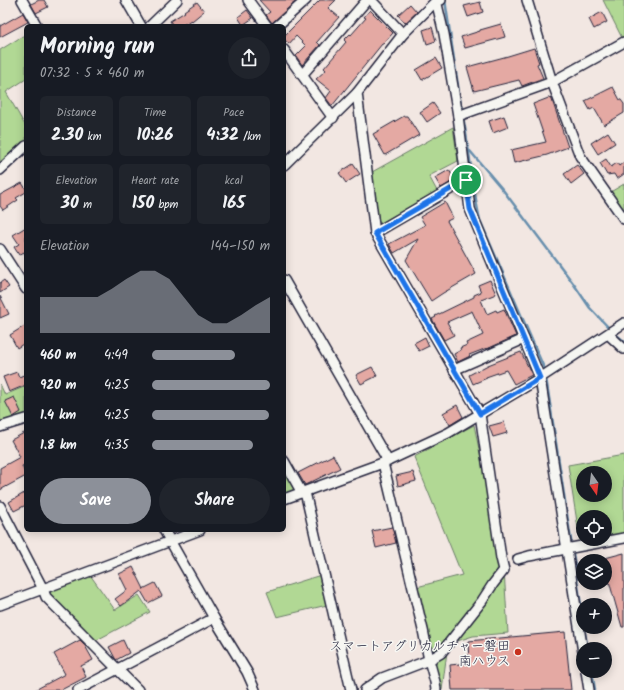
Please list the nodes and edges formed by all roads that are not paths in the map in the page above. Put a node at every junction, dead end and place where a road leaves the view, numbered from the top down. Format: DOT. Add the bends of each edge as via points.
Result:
graph roads {
  1 [pos="22,0"];
  2 [pos="126,0"];
  3 [pos="177,0"];
  4 [pos="248,0"];
  5 [pos="306,0"];
  6 [pos="367,0"];
  7 [pos="371,0"];
  8 [pos="438,0"];
  9 [pos="527,0"];
  10 [pos="36,24"];
  11 [pos="139,24"];
  12 [pos="152,24"];
  13 [pos="266,24"];
  14 [pos="278,24"];
  15 [pos="403,34"];
  16 [pos="624,42"];
  17 [pos="286,53"];
  18 [pos="302,75"];
  19 [pos="552,82"];
  20 [pos="357,93"];
  21 [pos="458,116"];
  22 [pos="333,118"];
  23 [pos="24,148"];
  24 [pos="286,163"];
  25 [pos="0,170"];
  26 [pos="466,180"];
  27 [pos="624,219"];
  28 [pos="375,233"];
  29 [pos="0,249"];
  30 [pos="286,284"];
  31 [pos="24,286"];
  32 [pos="624,323"];
  33 [pos="612,331"];
  34 [pos="524,340"];
  35 [pos="624,349"];
  36 [pos="454,370"];
  37 [pos="540,378"];
  38 [pos="480,414"];
  39 [pos="24,419"];
  40 [pos="0,427"];
  41 [pos="386,462"];
  42 [pos="286,464"];
  43 [pos="303,492"];
  44 [pos="286,498"];
  45 [pos="0,506"];
  46 [pos="165,532"];
  47 [pos="195,532"];
  48 [pos="624,538"];
  49 [pos="170,541"];
  50 [pos="567,548"];
  51 [pos="518,559"];
  52 [pos="43,589"];
  53 [pos="0,605"];
  54 [pos="214,618"];
  55 [pos="581,642"];
  56 [pos="429,660"];
  57 [pos="117,669"];
  58 [pos="587,678"];
  59 [pos="78,690"];
  60 [pos="138,690"];
  61 [pos="255,690"];
  62 [pos="351,690"];
  63 [pos="364,690"];
  64 [pos="436,690"];
  65 [pos="589,690"];
  1 -- 10 [label="street"];
  2 -- 11 [label="street"];
  3 -- 12 [label="street"];
  4 -- 13 [label="street"];
  5 -- 14 [label="street"];
  6 -- 18 [label="street"];
  7 -- 15 [label="street"];
  8 -- 15 [label="street"];
  8 -- 21 [label="street"];
  9 -- 19 [label="street"];
  15 -- 20 [label="street"];
  16 -- 19 [label="street"];
  17 -- 18 [label="street"];
  18 -- 22 [label="street"];
  19 -- 21 [label="street"];
  19 -- 27 [label="street" via="580,156"];
  20 -- 22 [label="street"];
  20 -- 28 [label="street"];
  21 -- 26 [label="street"];
  22 -- 24 [label="street"];
  23 -- 25 [label="street"];
  26 -- 28 [label="street"];
  26 -- 34 [label="street" via="470,209"];
  28 -- 36 [label="street"];
  29 -- 31 [label="street"];
  30 -- 41 [label="street"];
  32 -- 33 [label="street"];
  33 -- 35 [label="street"];
  33 -- 37 [label="street"];
  34 -- 36 [label="street"];
  34 -- 37 [label="street"];
  36 -- 38 [label="street"];
  37 -- 38 [label="street"];
  37 -- 50 [label="street"];
  38 -- 41 [label="street" via="448,433"];
  38 -- 56 [label="street" via="504,570 441,653"];
  39 -- 40 [label="street"];
  41 -- 43 [label="street"];
  41 -- 56 [label="street"];
  42 -- 43 [label="street"];
  43 -- 44 [label="street"];
  43 -- 62 [label="street"];
  45 -- 52 [label="street"];
  46 -- 49 [label="street"];
  47 -- 49 [label="street"];
  48 -- 50 [label="street"];
  49 -- 52 [label="street"];
  49 -- 54 [label="street"];
  50 -- 51 [label="street"];
  50 -- 55 [label="street"];
  52 -- 53 [label="street"];
  52 -- 57 [label="street" via="46,597"];
  54 -- 57 [label="street"];
  54 -- 61 [label="street"];
  56 -- 63 [label="street" via="382,678"];
  56 -- 64 [label="street"];
  57 -- 59 [label="street"];
  57 -- 60 [label="street"];
  58 -- 65 [label="street"];
}
